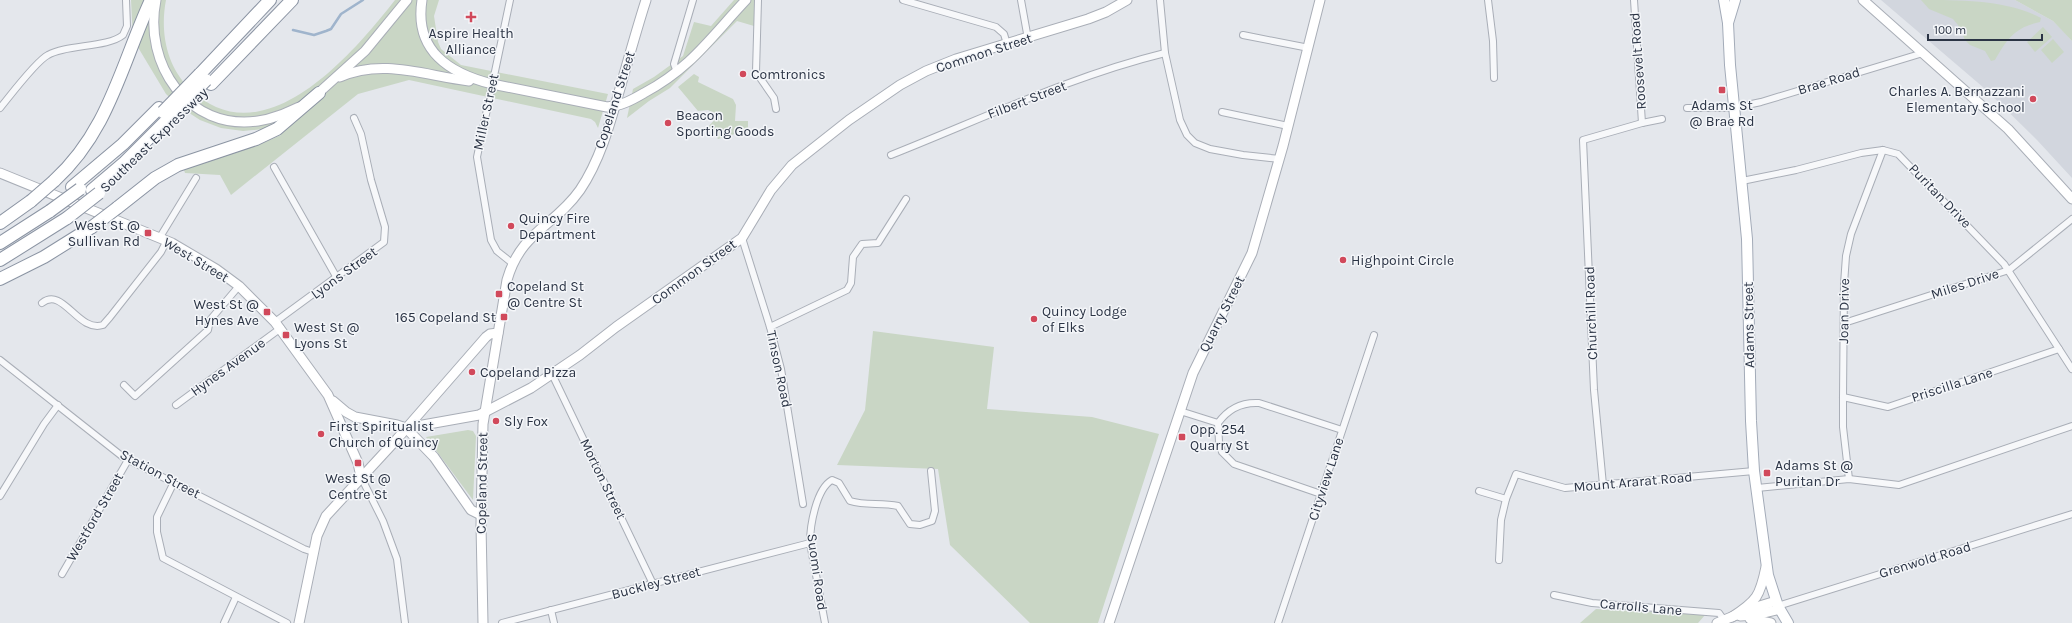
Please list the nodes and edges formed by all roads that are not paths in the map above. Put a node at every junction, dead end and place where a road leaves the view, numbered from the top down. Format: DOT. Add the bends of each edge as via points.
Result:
graph roads {
  1 [pos="126,0"];
  2 [pos="151,0"];
  3 [pos="156,0"];
  4 [pos="262,0"];
  5 [pos="270,0"];
  6 [pos="283,0"];
  7 [pos="292,0"];
  8 [pos="407,0"];
  9 [pos="422,0"];
  10 [pos="510,0"];
  11 [pos="646,0"];
  12 [pos="693,0"];
  13 [pos="746,0"];
  14 [pos="758,0"];
  15 [pos="903,0"];
  16 [pos="1021,0"];
  17 [pos="1127,0"];
  18 [pos="1160,0"];
  19 [pos="1320,0"];
  20 [pos="1488,0"];
  21 [pos="1634,0"];
  22 [pos="1724,0"];
  23 [pos="1735,0"];
  24 [pos="1863,0"];
  25 [pos="1728,23"];
  26 [pos="1243,35"];
  27 [pos="1028,39"];
  28 [pos="1007,44"];
  29 [pos="1309,48"];
  30 [pos="1165,53"];
  31 [pos="1923,53"];
  32 [pos="677,72"];
  33 [pos="203,77"];
  34 [pos="1494,78"];
  35 [pos="334,81"];
  36 [pos="492,84"];
  37 [pos="319,93"];
  38 [pos="615,106"];
  39 [pos="0,108"];
  40 [pos="1687,108"];
  41 [pos="1733,108"];
  42 [pos="776,109"];
  43 [pos="1222,112"];
  44 [pos="166,115"];
  45 [pos="354,118"];
  46 [pos="1662,119"];
  47 [pos="1642,122"];
  48 [pos="1288,126"];
  49 [pos="1883,150"];
  50 [pos="891,155"];
  51 [pos="1280,159"];
  52 [pos="274,167"];
  53 [pos="0,173"];
  54 [pos="196,178"];
  55 [pos="1742,180"];
  56 [pos="86,190"];
  57 [pos="906,199"];
  58 [pos="2072,199"];
  59 [pos="55,212"];
  60 [pos="2072,219"];
  61 [pos="0,223"];
  62 [pos="0,235"];
  63 [pos="742,238"];
  64 [pos="163,239"];
  65 [pos="0,243"];
  66 [pos="0,252"];
  67 [pos="0,260"];
  68 [pos="512,263"];
  69 [pos="2009,270"];
  70 [pos="337,278"];
  71 [pos="0,279"];
  72 [pos="240,286"];
  73 [pos="42,303"];
  74 [pos="1844,323"];
  75 [pos="278,325"];
  76 [pos="770,327"];
  77 [pos="498,333"];
  78 [pos="1374,335"];
  79 [pos="2059,349"];
  80 [pos="0,360"];
  81 [pos="2072,369"];
  82 [pos="552,374"];
  83 [pos="124,385"];
  84 [pos="328,395"];
  85 [pos="1843,397"];
  86 [pos="58,405"];
  87 [pos="176,405"];
  88 [pos="1180,411"];
  89 [pos="484,413"];
  90 [pos="1218,423"];
  91 [pos="2072,426"];
  92 [pos="406,428"];
  93 [pos="1342,430"];
  94 [pos="128,460"];
  95 [pos="930,471"];
  96 [pos="1754,471"];
  97 [pos="361,477"];
  98 [pos="1849,479"];
  99 [pos="174,482"];
  100 [pos="1603,486"];
  101 [pos="1757,488"];
  102 [pos="1479,491"];
  103 [pos="1321,494"];
  104 [pos="0,496"];
  105 [pos="1506,499"];
  106 [pos="803,504"];
  107 [pos="2072,514"];
  108 [pos="481,515"];
  109 [pos="810,543"];
  110 [pos="313,552"];
  111 [pos="1499,560"];
  112 [pos="1766,567"];
  113 [pos="62,574"];
  114 [pos="652,584"];
  115 [pos="1554,595"];
  116 [pos="236,597"];
  117 [pos="1778,605"];
  118 [pos="552,610"];
  119 [pos="1725,620"];
  120 [pos="224,623"];
  121 [pos="287,623"];
  122 [pos="299,623"];
  123 [pos="405,623"];
  124 [pos="483,623"];
  125 [pos="502,623"];
  126 [pos="554,623"];
  127 [pos="824,623"];
  128 [pos="1109,623"];
  129 [pos="1278,623"];
  130 [pos="1770,623"];
  131 [pos="1788,623"];
  1 -- 39 [label="street" via="127,22 120,38 46,55"];
  2 -- 61 [label="highway, bridge" via="114,94 100,123 79,155 54,182"];
  3 -- 37 [label="main road" via="154,31 161,62 176,89 197,109 230,121 257,121 291,111"];
  4 -- 33 [label="highway, Southeast Expressway"];
  5 -- 33 [label="highway"];
  6 -- 33 [label="highway"];
  7 -- 33 [label="highway, Southeast Expressway"];
  8 -- 35 [label="main road" via="365,51"];
  9 -- 36 [label="main road" via="422,28 435,55 460,74"];
  10 -- 36 [label="street, Miller Street"];
  11 -- 38 [label="main road, Copeland Street"];
  12 -- 32 [label="street" via="674,64"];
  13 -- 32 [label="main road" via="702,51"];
  14 -- 42 [label="street" via="756,72 774,98"];
  15 -- 28 [label="street" via="996,27 1004,34"];
  16 -- 27 [label="street"];
  17 -- 27 [label="main road, Common Street" via="1106,12"];
  18 -- 30 [label="street"];
  19 -- 29 [label="main road, Quarry Street"];
  20 -- 34 [label="street"];
  21 -- 47 [label="street, Roosevelt Road"];
  22 -- 25 [label="main road, Adams Street"];
  23 -- 25 [label="main road, Adams Street"];
  24 -- 31 [label="main road"];
  25 -- 41 [label="main road, Adams Street"];
  26 -- 29 [label="street"];
  27 -- 28 [label="main road, Common Street"];
  28 -- 63 [label="main road, Common Street" via="926,71 900,85 849,120 792,165 771,190"];
  29 -- 48 [label="main road, Quarry Street"];
  30 -- 50 [label="street, Filbert Street" via="1098,72"];
  30 -- 51 [label="street" via="1180,120 1187,135 1195,143 1243,156"];
  31 -- 41 [label="street, Brae Road" via="1761,102"];
  31 -- 58 [label="main road" via="2008,129"];
  32 -- 38 [label="main road" via="647,92"];
  33 -- 44 [label="highway, Southeast Expressway"];
  33 -- 44 [label="highway, Southeast Expressway"];
  35 -- 36 [label="main road" via="360,71 392,68"];
  35 -- 37 [label="main road"];
  36 -- 38 [label="main road" via="597,106"];
  36 -- 68 [label="street, Miller Street" via="477,161 491,240 496,251"];
  37 -- 71 [label="highway, bridge" via="277,129 256,139 172,167 92,227 44,257"];
  38 -- 68 [label="main road, Copeland Street" via="606,135 580,190 530,238"];
  40 -- 41 [label="street, Brae Road"];
  41 -- 55 [label="main road, Adams Street"];
  43 -- 48 [label="street"];
  44 -- 56 [label="highway, Southeast Expressway" via="123,144"];
  44 -- 56 [label="highway, Southeast Expressway" via="135,162"];
  45 -- 70 [label="street, Lyons Street" via="363,139 368,172 386,239 382,245"];
  46 -- 47 [label="street"];
  47 -- 100 [label="street, Churchill Road" via="1583,140 1594,390"];
  48 -- 51 [label="main road, Quarry Street"];
  49 -- 55 [label="street, Puritan Drive"];
  49 -- 69 [label="street, Puritan Drive" via="1898,154"];
  49 -- 74 [label="street, Joan Drive" via="1851,234 1846,256"];
  51 -- 88 [label="main road, Quarry Street" via="1252,253 1193,373"];
  52 -- 70 [label="street"];
  53 -- 64 [label="main road, West Street"];
  54 -- 64 [label="street"];
  55 -- 96 [label="main road, Adams Street" via="1747,240 1750,421"];
  56 -- 59 [label="highway, Southeast Expressway"];
  56 -- 59 [label="highway, Southeast Expressway, bridge"];
  57 -- 76 [label="street" via="878,243 862,244 854,257 851,282 847,290"];
  59 -- 62 [label="highway, Southeast Expressway"];
  59 -- 65 [label="highway"];
  59 -- 66 [label="highway"];
  59 -- 67 [label="highway, Southeast Expressway"];
  60 -- 69 [label="street, Miles Drive"];
  63 -- 76 [label="street, Tinson Road"];
  63 -- 82 [label="main road, Common Street"];
  64 -- 72 [label="main road, West Street" via="216,269"];
  64 -- 73 [label="street" via="161,252 103,325 89,325 57,300 48,299"];
  68 -- 77 [label="main road, Copeland Street"];
  69 -- 74 [label="street, Miles Drive"];
  69 -- 79 [label="street, Puritan Drive"];
  70 -- 75 [label="street, Lyons Street"];
  72 -- 75 [label="main road, West Street"];
  72 -- 83 [label="street" via="210,320 208,330 135,396"];
  74 -- 85 [label="street, Joan Drive"];
  75 -- 84 [label="main road, West Street"];
  75 -- 87 [label="street, Hynes Avenue"];
  76 -- 106 [label="street, Tinson Road" via="781,369"];
  77 -- 89 [label="main road, Copeland Street"];
  77 -- 92 [label="main road" via="486,337"];
  78 -- 93 [label="street, Cityview Lane"];
  79 -- 81 [label="street, Puritan Drive"];
  79 -- 85 [label="street, Priscilla Lane" via="1888,407"];
  80 -- 86 [label="street, Station Street"];
  82 -- 89 [label="main road, Common Street"];
  82 -- 114 [label="street, Morton Street"];
  84 -- 92 [label="main road, West Street" via="351,415"];
  84 -- 97 [label="main road, West Street" via="358,463"];
  85 -- 98 [label="street, Joan Drive" via="1843,427"];
  86 -- 94 [label="street, Station Street"];
  86 -- 104 [label="street"];
  88 -- 90 [label="street"];
  88 -- 128 [label="main road, Quarry Street"];
  89 -- 92 [label="main road, Common Street" via="471,418"];
  89 -- 108 [label="main road, Copeland Street"];
  90 -- 93 [label="street" via="1231,410 1249,402"];
  90 -- 103 [label="street" via="1222,452 1234,464"];
  91 -- 98 [label="street" via="1898,485"];
  92 -- 97 [label="main road"];
  92 -- 108 [label="main road" via="430,453 471,510"];
  93 -- 103 [label="street, Cityview Lane"];
  94 -- 99 [label="street, Station Street"];
  94 -- 113 [label="street, Westford Street"];
  95 -- 109 [label="street, Suomi Road" via="935,510 932,521 920,525 910,524 898,506 850,501 839,483 832,480 825,484 820,493 810,530"];
  96 -- 100 [label="street, Mount Ararat Road"];
  96 -- 101 [label="main road, Adams Street"];
  97 -- 110 [label="main road" via="326,516"];
  97 -- 123 [label="street" via="383,521 397,559"];
  98 -- 101 [label="street"];
  99 -- 110 [label="street, Station Street"];
  99 -- 116 [label="street" via="157,517 161,556 167,562"];
  100 -- 105 [label="street, Mount Ararat Road" via="1565,488 1516,474"];
  101 -- 112 [label="main road, Adams Street"];
  102 -- 105 [label="street"];
  103 -- 129 [label="street, Cityview Lane"];
  105 -- 111 [label="street" via="1500,520"];
  107 -- 117 [label="street, Grenwold Road"];
  108 -- 124 [label="main road, Copeland Street"];
  109 -- 114 [label="street, Buckley Street"];
  109 -- 127 [label="street, Suomi Road"];
  110 -- 122 [label="main road"];
  112 -- 117 [label="main road, Adams Street"];
  112 -- 119 [label="main road" via="1755,600"];
  114 -- 118 [label="street, Buckley Street"];
  115 -- 119 [label="street, Carrolls Lane" via="1592,603 1719,613"];
  116 -- 120 [label="street"];
  116 -- 121 [label="street"];
  117 -- 119 [label="main road" via="1756,615"];
  117 -- 131 [label="main road, Adams Street"];
  118 -- 125 [label="street, Buckley Street"];
  118 -- 126 [label="street"];
  119 -- 130 [label="main road"];
}
